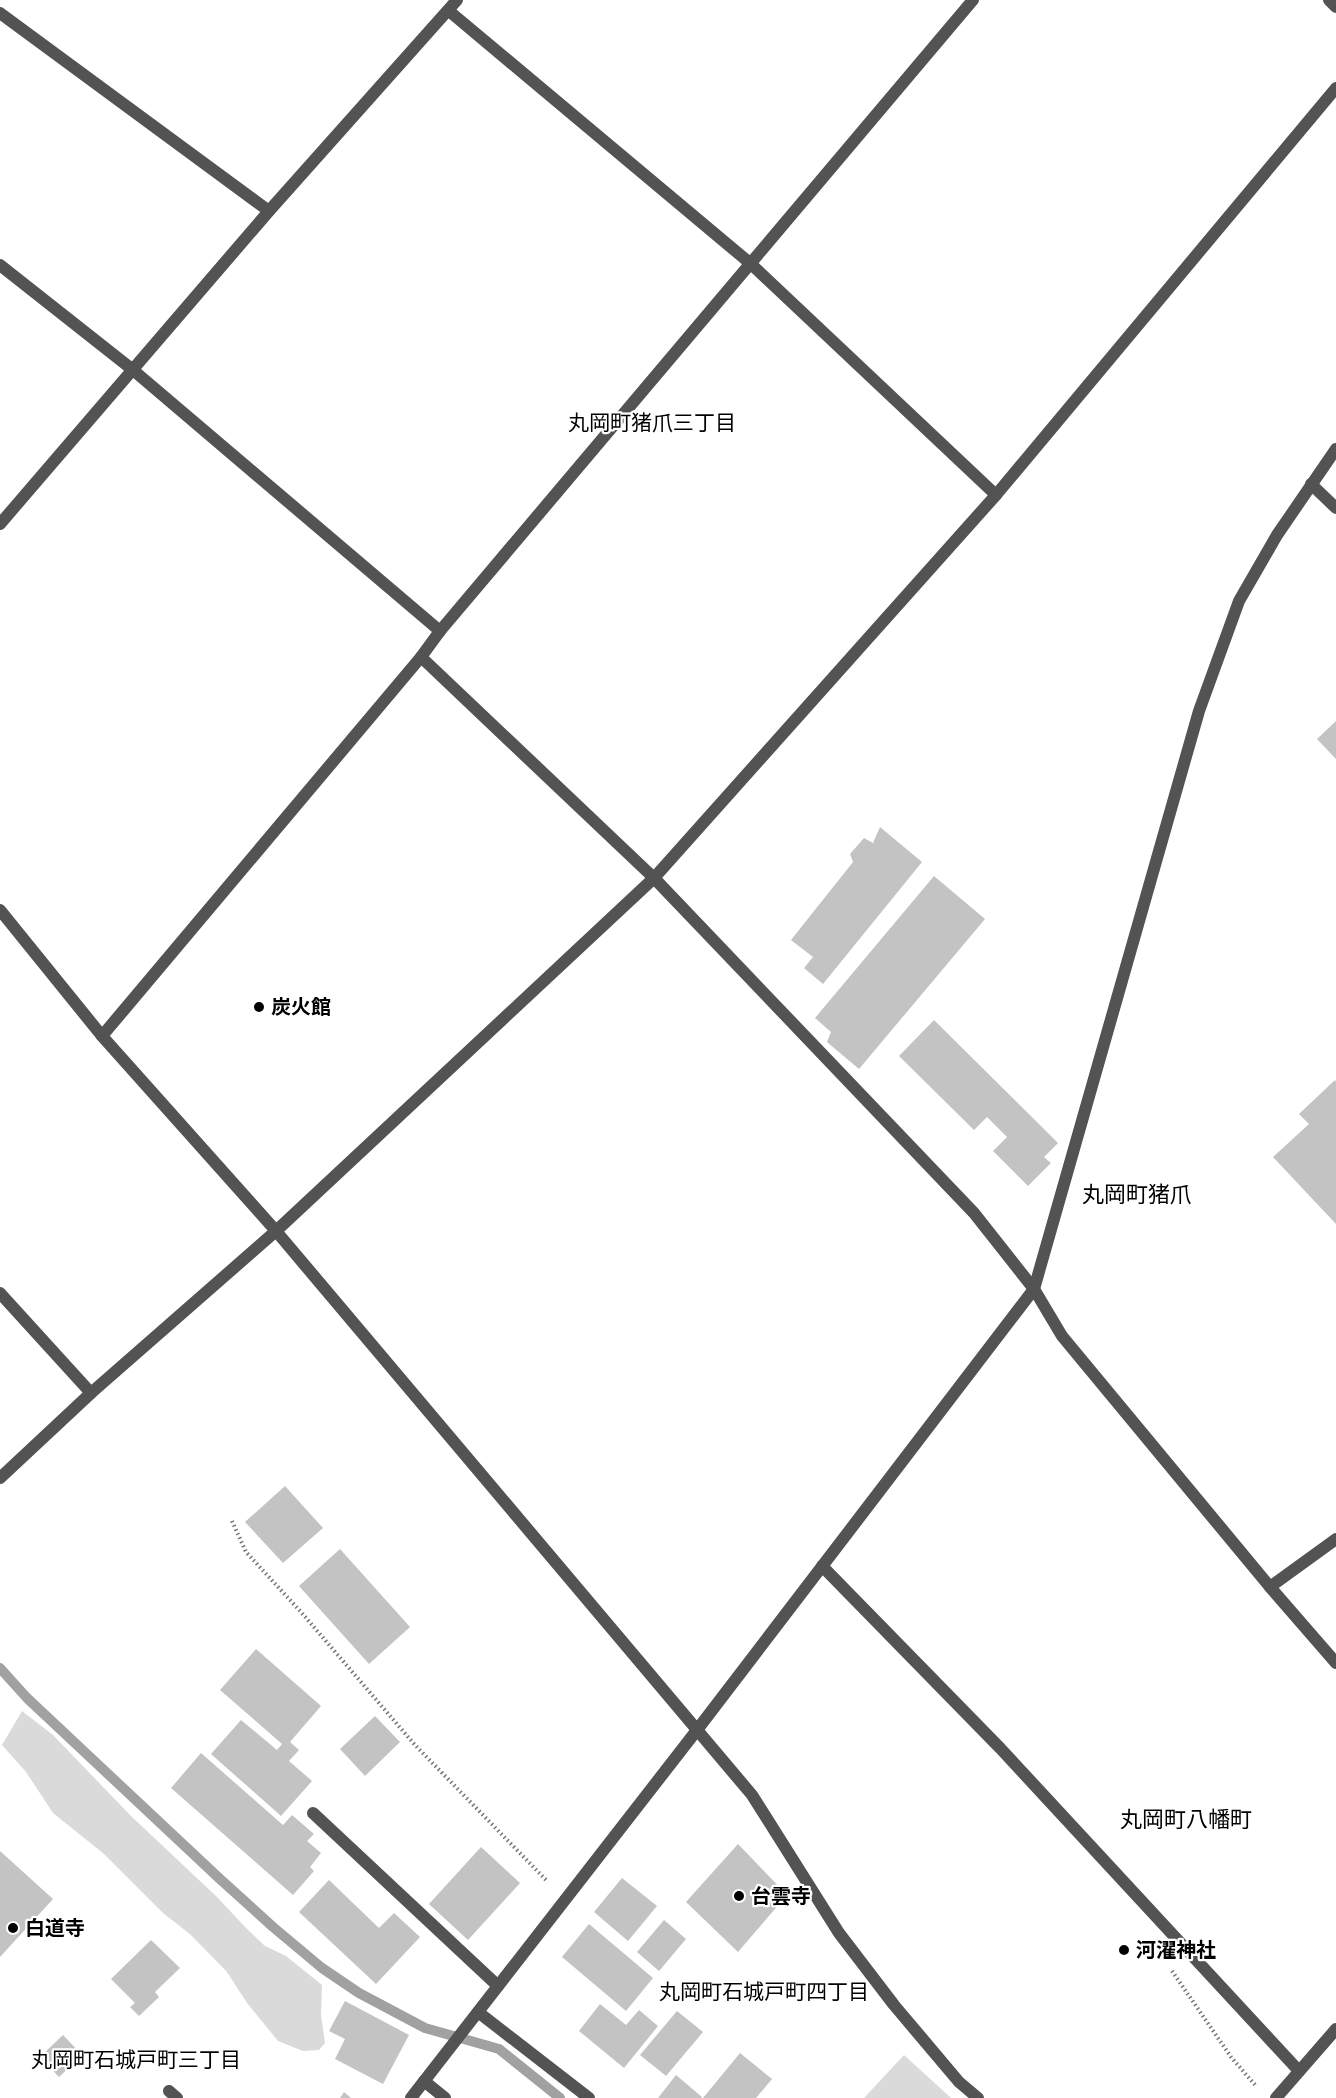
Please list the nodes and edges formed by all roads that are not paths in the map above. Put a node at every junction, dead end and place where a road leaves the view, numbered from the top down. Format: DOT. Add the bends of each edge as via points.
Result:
graph roads {
  1 [pos="458,0"];
  2 [pos="974,0"];
  3 [pos="1329,0"];
  4 [pos="1336,7"];
  5 [pos="448,11"];
  6 [pos="0,13"];
  7 [pos="1336,88"];
  8 [pos="269,211"];
  9 [pos="751,264"];
  10 [pos="0,265"];
  11 [pos="133,370"];
  12 [pos="1336,449"];
  13 [pos="1311,484"];
  14 [pos="996,495"];
  15 [pos="1336,508"];
  16 [pos="0,524"];
  17 [pos="440,631"];
  18 [pos="421,657"];
  19 [pos="654,878"];
  20 [pos="0,910"];
  21 [pos="102,1036"];
  22 [pos="276,1232"];
  23 [pos="1034,1289"];
  24 [pos="0,1293"];
  25 [pos="91,1394"];
  26 [pos="0,1478"];
  27 [pos="1336,1539"];
  28 [pos="822,1566"];
  29 [pos="1270,1587"];
  30 [pos="1336,1663"];
  31 [pos="697,1730"];
  32 [pos="313,1813"];
  33 [pos="498,1986"];
  34 [pos="478,2012"];
  35 [pos="1336,2029"];
  36 [pos="1299,2071"];
  37 [pos="424,2081"];
  38 [pos="411,2098"];
  39 [pos="445,2098"];
  40 [pos="589,2098"];
  41 [pos="978,2098"];
  42 [pos="1276,2098"];
  1 -- 5 [label="street"];
  2 -- 9 [label="street"];
  3 -- 4 [label="street"];
  5 -- 8 [label="street"];
  5 -- 9 [label="street"];
  6 -- 8 [label="street"];
  7 -- 14 [label="street"];
  8 -- 11 [label="street"];
  9 -- 14 [label="street"];
  9 -- 17 [label="street"];
  10 -- 11 [label="street"];
  11 -- 16 [label="street"];
  11 -- 17 [label="street"];
  12 -- 13 [label="street"];
  13 -- 15 [label="street"];
  13 -- 23 [label="street" via="1239,601 1199,711"];
  14 -- 19 [label="street"];
  17 -- 18 [label="street"];
  18 -- 19 [label="street"];
  18 -- 21 [label="street"];
  19 -- 22 [label="street"];
  19 -- 23 [label="street" via="974,1213"];
  20 -- 21 [label="street"];
  21 -- 22 [label="street"];
  22 -- 25 [label="street"];
  22 -- 31 [label="street"];
  23 -- 28 [label="street"];
  23 -- 29 [label="street" via="1062,1336"];
  24 -- 25 [label="street"];
  25 -- 26 [label="street"];
  27 -- 29 [label="street"];
  28 -- 31 [label="street"];
  28 -- 36 [label="street" via="1000,1748"];
  29 -- 30 [label="street"];
  31 -- 33 [label="street"];
  31 -- 41 [label="street" via="752,1795 846,1942 901,2014 959,2082"];
  32 -- 33 [label="street"];
  33 -- 34 [label="street"];
  34 -- 37 [label="street"];
  34 -- 40 [label="street"];
  35 -- 36 [label="street"];
  36 -- 42 [label="street"];
  37 -- 38 [label="street"];
  37 -- 39 [label="street"];
}
